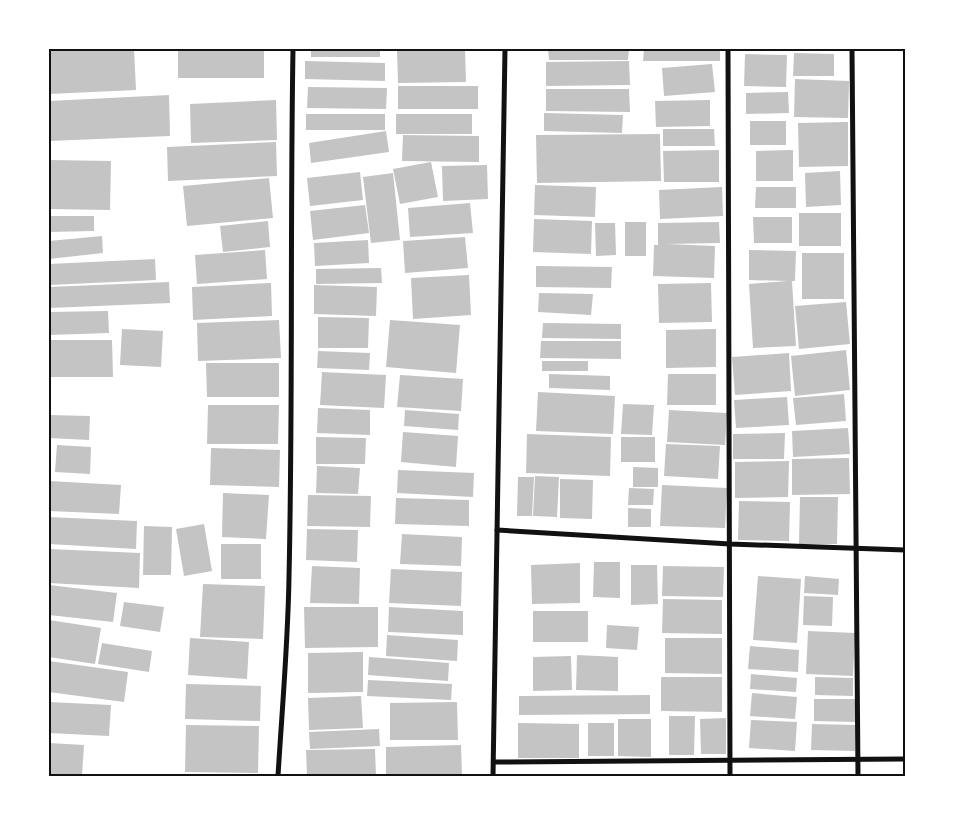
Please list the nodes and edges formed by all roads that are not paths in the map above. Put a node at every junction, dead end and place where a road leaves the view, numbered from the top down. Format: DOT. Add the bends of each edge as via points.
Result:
graph roads {
  1 [pos="294,49"];
  2 [pos="505,49"];
  3 [pos="728,49"];
  4 [pos="852,49"];
  5 [pos="497,530"];
  6 [pos="730,544"];
  7 [pos="856,549"];
  8 [pos="905,550"];
  9 [pos="905,759"];
  10 [pos="730,760"];
  11 [pos="858,760"];
  12 [pos="494,762"];
  13 [pos="278,776"];
  14 [pos="494,776"];
  15 [pos="730,776"];
  16 [pos="858,776"];
  1 -- 13 [label="street" via="289,579"];
  2 -- 5 [label="street"];
  3 -- 6 [label="street"];
  4 -- 7 [label="street"];
  5 -- 6 [label="street"];
  5 -- 12 [label="street"];
  6 -- 7 [label="street"];
  6 -- 10 [label="street"];
  7 -- 8 [label="street"];
  7 -- 11 [label="street"];
  9 -- 11 [label="street"];
  10 -- 11 [label="street"];
  10 -- 12 [label="street"];
  10 -- 15 [label="street"];
  11 -- 16 [label="street"];
  12 -- 14 [label="street"];
}
